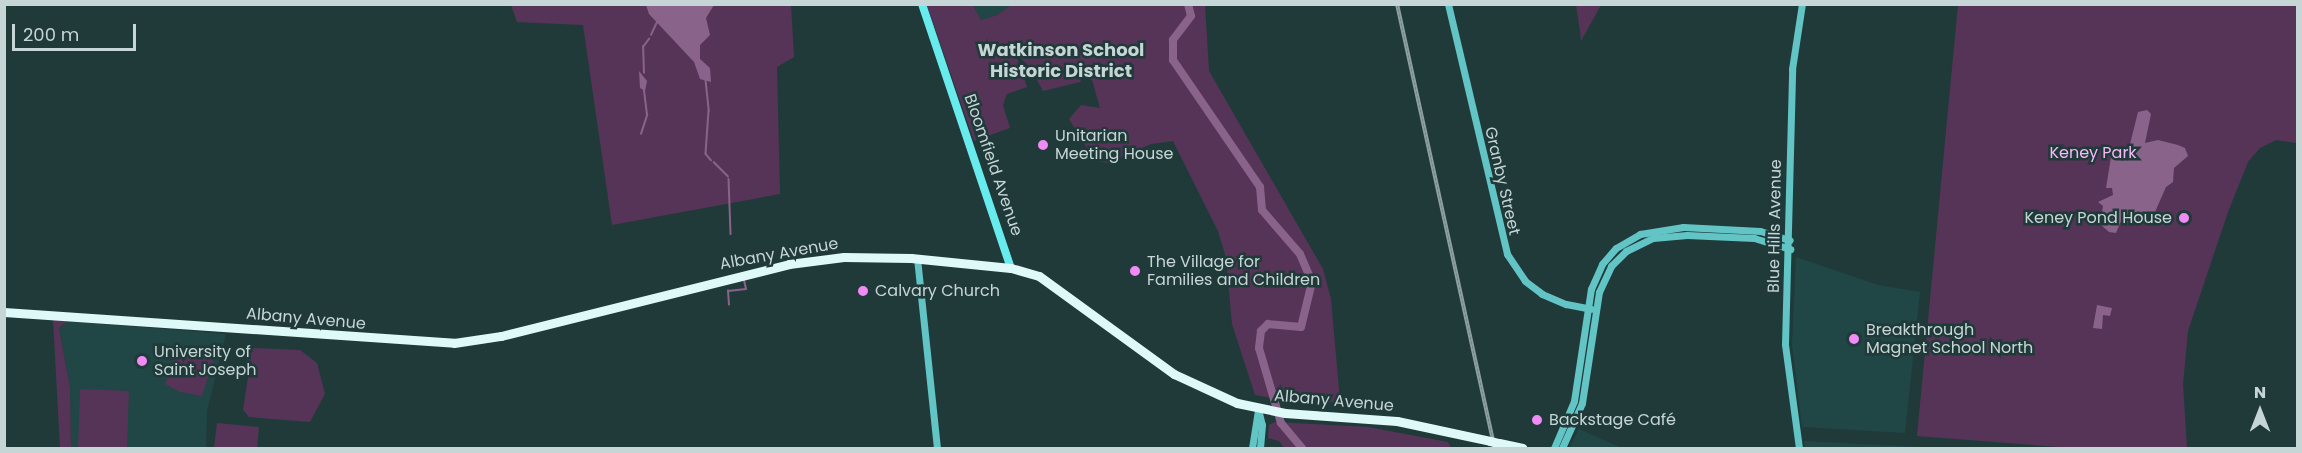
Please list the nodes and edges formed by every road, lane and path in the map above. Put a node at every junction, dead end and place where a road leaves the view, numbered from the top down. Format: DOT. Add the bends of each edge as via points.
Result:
graph roads {
  1 [pos="922,4"];
  2 [pos="1448,4"];
  3 [pos="1802,4"];
  4 [pos="1711,232"];
  5 [pos="1642,238"];
  6 [pos="1790,240"];
  7 [pos="1790,249"];
  8 [pos="917,258"];
  9 [pos="1011,268"];
  10 [pos="1588,308"];
  11 [pos="1597,309"];
  12 [pos="4,312"];
  13 [pos="1579,379"];
  14 [pos="1587,382"];
  15 [pos="1258,409"];
  16 [pos="937,448"];
  17 [pos="1252,448"];
  18 [pos="1260,448"];
  19 [pos="1522,448"];
  20 [pos="1554,448"];
  21 [pos="1562,448"];
  22 [pos="1798,448"];
  1 -- 9 [label="main road, Bloomfield Avenue"];
  2 -- 10 [label="main road, Granby Street" via="1508,254 1526,281 1542,294"];
  3 -- 6 [label="main road, Blue Hills Avenue" via="1792,69"];
  4 -- 5 [label="main road" via="1659,229"];
  4 -- 6 [label="main road" via="1760,231"];
  4 -- 7 [label="main road" via="1754,238"];
  5 -- 10 [label="main road" via="1616,248 1602,264"];
  5 -- 11 [label="main road" via="1611,266 1599,292"];
  6 -- 7 [label="main road, Blue Hills Avenue"];
  7 -- 22 [label="main road, Blue Hills Avenue" via="1785,344"];
  8 -- 9 [label="highway, Albany Avenue"];
  8 -- 12 [label="highway, Albany Avenue" via="844,257 797,263 501,336 454,343"];
  8 -- 16 [label="main road"];
  9 -- 15 [label="highway, Albany Avenue" via="1033,274 1062,290 1190,384"];
  10 -- 11 [label="main road, Granby Street"];
  10 -- 13 [label="main road"];
  11 -- 14 [label="main road"];
  13 -- 14 [label="main road"];
  13 -- 20 [label="main road" via="1572,410"];
  14 -- 21 [label="main road" via="1579,414"];
  15 -- 17 [label="main road"];
  15 -- 18 [label="main road" via="1262,424"];
  15 -- 19 [label="highway, Albany Avenue" via="1383,419"];
}
